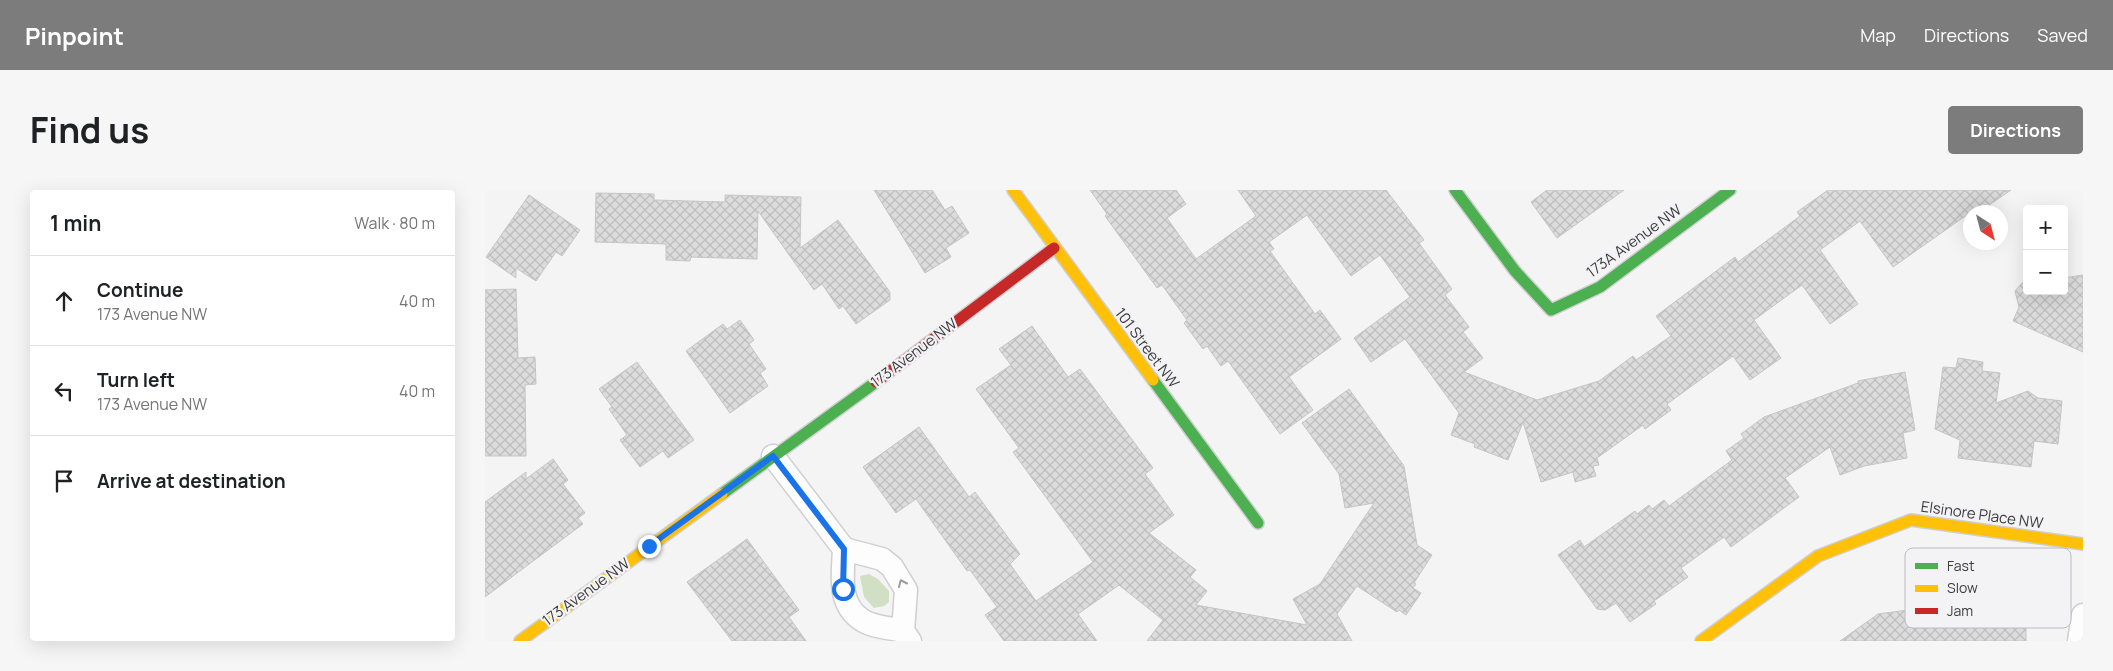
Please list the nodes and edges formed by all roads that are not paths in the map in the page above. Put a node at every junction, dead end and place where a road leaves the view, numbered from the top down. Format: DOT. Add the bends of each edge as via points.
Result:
graph roads {
  1 [pos="1013,190"];
  2 [pos="1455,190"];
  3 [pos="1730,190"];
  4 [pos="1053,248"];
  5 [pos="773,456"];
  6 [pos="1258,523"];
  7 [pos="2083,544"];
  8 [pos="844,549"];
  9 [pos="2083,615"];
  10 [pos="907,636"];
  11 [pos="520,641"];
  12 [pos="1701,641"];
  13 [pos="2079,641"];
  1 -- 4 [label="street, 101 Street NW"];
  2 -- 3 [label="street, 173A Avenue NW" via="1515,271 1551,310 1600,287"];
  4 -- 5 [label="street, 173 Avenue NW"];
  4 -- 6 [label="street, 101 Street NW"];
  5 -- 8 [label="street"];
  5 -- 11 [label="street, 173 Avenue NW"];
  7 -- 12 [label="street, Elsinore Place NW" via="1911,520 1818,556"];
  10 -- 8 [label="street, one-way" via="906,590 900,578 882,559"];
  8 -- 10 [label="street" via="843,589 852,611 863,621"];
  9 -- 13 [label="street"];
}
